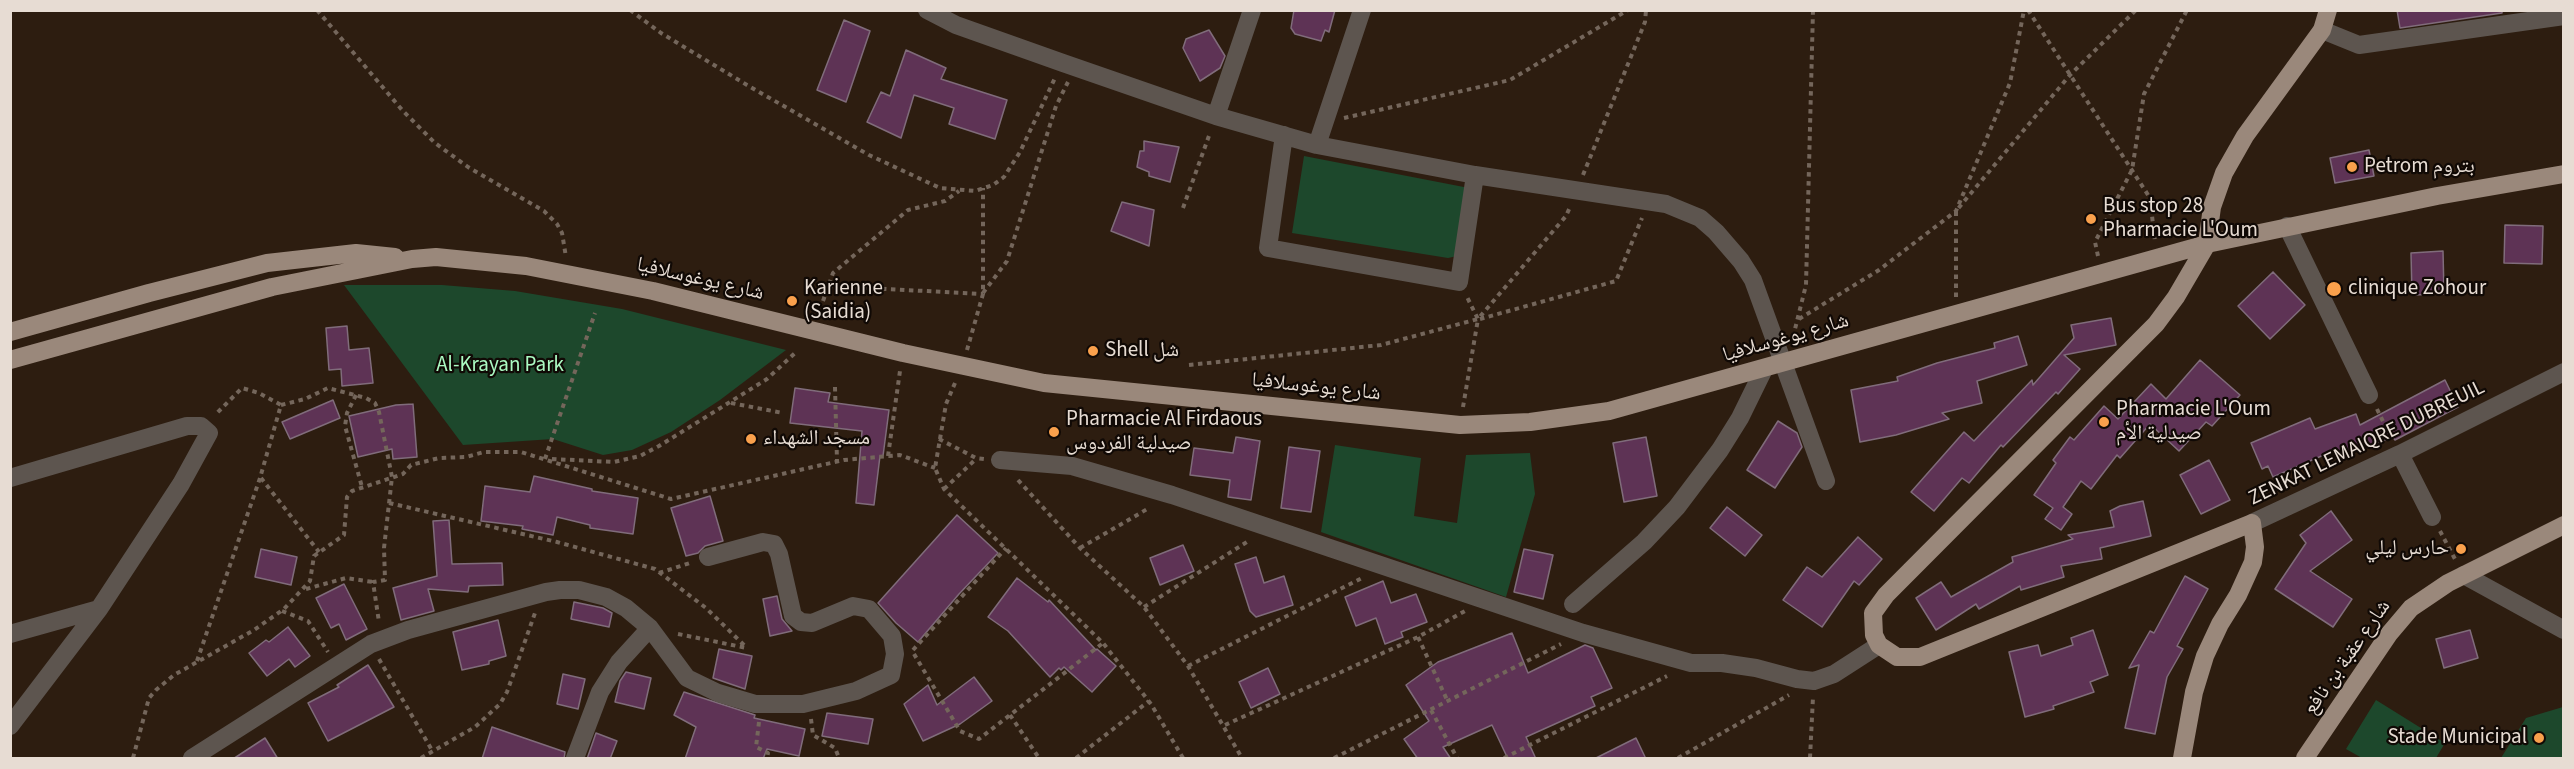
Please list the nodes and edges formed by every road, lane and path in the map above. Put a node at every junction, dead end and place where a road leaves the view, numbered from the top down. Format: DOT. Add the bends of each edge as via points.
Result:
graph roads {
  1 [pos="317,10"];
  2 [pos="630,10"];
  3 [pos="927,10"];
  4 [pos="1252,10"];
  5 [pos="1362,10"];
  6 [pos="1628,10"];
  7 [pos="1646,10"];
  8 [pos="1813,10"];
  9 [pos="2024,10"];
  10 [pos="2028,10"];
  11 [pos="2136,10"];
  12 [pos="2187,10"];
  13 [pos="2328,10"];
  14 [pos="2564,16"];
  15 [pos="2322,30"];
  16 [pos="1069,65"];
  17 [pos="2070,75"];
  18 [pos="1216,116"];
  19 [pos="1326,122"];
  20 [pos="1284,135"];
  21 [pos="1317,145"];
  22 [pos="2132,170"];
  23 [pos="2564,174"];
  24 [pos="1475,175"];
  25 [pos="983,188"];
  26 [pos="1577,189"];
  27 [pos="960,191"];
  28 [pos="1650,201"];
  29 [pos="1183,208"];
  30 [pos="1956,211"];
  31 [pos="2287,226"];
  32 [pos="2207,244"];
  33 [pos="2157,258"];
  34 [pos="412,259"];
  35 [pos="2102,273"];
  36 [pos="568,274"];
  37 [pos="1459,282"];
  38 [pos="828,286"];
  39 [pos="982,294"];
  40 [pos="824,301"];
  41 [pos="595,313"];
  42 [pos="1956,313"];
  43 [pos="1478,319"];
  44 [pos="1799,319"];
  45 [pos="10,332"];
  46 [pos="795,353"];
  47 [pos="903,353"];
  48 [pos="10,360"];
  49 [pos="1784,363"];
  50 [pos="1189,364"];
  51 [pos="962,367"];
  52 [pos="1764,369"];
  53 [pos="2564,372"];
  54 [pos="835,387"];
  55 [pos="356,395"];
  56 [pos="2369,395"];
  57 [pos="730,403"];
  58 [pos="281,405"];
  59 [pos="783,412"];
  60 [pos="1460,425"];
  61 [pos="205,427"];
  62 [pos="939,439"];
  63 [pos="2400,454"];
  64 [pos="888,456"];
  65 [pos="545,459"];
  66 [pos="1000,460"];
  67 [pos="837,461"];
  68 [pos="935,468"];
  69 [pos="392,477"];
  70 [pos="10,478"];
  71 [pos="260,478"];
  72 [pos="1826,481"];
  73 [pos="362,487"];
  74 [pos="944,489"];
  75 [pos="1172,495"];
  76 [pos="389,503"];
  77 [pos="2432,517"];
  78 [pos="2252,523"];
  79 [pos="2564,525"];
  80 [pos="1268,528"];
  81 [pos="1080,548"];
  82 [pos="1006,549"];
  83 [pos="319,552"];
  84 [pos="708,557"];
  85 [pos="1384,566"];
  86 [pos="659,573"];
  87 [pos="2464,575"];
  88 [pos="373,582"];
  89 [pos="305,589"];
  90 [pos="542,593"];
  91 [pos="1485,600"];
  92 [pos="1573,604"];
  93 [pos="1144,607"];
  94 [pos="99,609"];
  95 [pos="281,611"];
  96 [pos="650,628"];
  97 [pos="2564,630"];
  98 [pos="1583,633"];
  99 [pos="10,634"];
  100 [pos="1418,637"];
  101 [pos="376,642"];
  102 [pos="1103,643"];
  103 [pos="1879,645"];
  104 [pos="912,651"];
  105 [pos="197,662"];
  106 [pos="1691,663"];
  107 [pos="336,665"];
  108 [pos="1188,666"];
  109 [pos="891,675"];
  110 [pos="1814,681"];
  111 [pos="1149,701"];
  112 [pos="1448,702"];
  113 [pos="810,703"];
  114 [pos="762,704"];
  115 [pos="1431,710"];
  116 [pos="1010,715"];
  117 [pos="1225,725"];
  118 [pos="10,726"];
  119 [pos="433,752"];
  120 [pos="133,759"];
  121 [pos="192,759"];
  122 [pos="422,759"];
  123 [pos="575,759"];
  124 [pos="767,759"];
  125 [pos="838,759"];
  126 [pos="1039,759"];
  127 [pos="1076,759"];
  128 [pos="1183,759"];
  129 [pos="1242,759"];
  130 [pos="1334,759"];
  131 [pos="1457,759"];
  132 [pos="1504,759"];
  133 [pos="1678,759"];
  134 [pos="1810,759"];
  135 [pos="2182,759"];
  136 [pos="2305,759"];
  1 -- 36 [label="path" via="435,143 544,211 557,224"];
  2 -- 27 [label="path" via="661,33 869,155 940,188"];
  3 -- 16 [label="street" via="956,25"];
  4 -- 18 [label="street"];
  5 -- 19 [label="street"];
  6 -- 19 [label="path" via="1510,80"];
  7 -- 26 [label="path" via="1645,22"];
  8 -- 44 [label="path" via="1806,285"];
  9 -- 30 [label="path" via="2010,83"];
  10 -- 17 [label="path"];
  11 -- 17 [label="path"];
  12 -- 22 [label="path" via="2144,94"];
  13 -- 15 [label="main road"];
  14 -- 15 [label="street" via="2359,45"];
  15 -- 32 [label="main road" via="2245,136 2224,173 2212,207"];
  16 -- 18 [label="street"];
  16 -- 25 [label="path" via="1011,167 1004,177"];
  16 -- 39 [label="path" via="1007,261"];
  17 -- 22 [label="path"];
  17 -- 30 [label="path"];
  18 -- 20 [label="street"];
  18 -- 29 [label="path"];
  19 -- 21 [label="street"];
  20 -- 21 [label="street"];
  20 -- 37 [label="street" via="1268,248"];
  21 -- 24 [label="street"];
  22 -- 33 [label="path" via="2150,198"];
  22 -- 35 [label="path" via="2095,242"];
  23 -- 31 [label="main road, شارع يوغوسلافيا"];
  24 -- 26 [label="street"];
  24 -- 37 [label="street"];
  25 -- 27 [label="path"];
  25 -- 39 [label="path"];
  26 -- 28 [label="street"];
  26 -- 43 [label="path" via="1566,216"];
  27 -- 38 [label="path" via="945,201 908,210 833,273"];
  28 -- 43 [label="path" via="1616,280"];
  28 -- 49 [label="street" via="1700,218 1741,261 1753,280"];
  30 -- 42 [label="path"];
  30 -- 44 [label="path" via="1879,270"];
  31 -- 32 [label="main road, شارع يوغوسلافيا"];
  31 -- 56 [label="street"];
  32 -- 33 [label="main road, شارع يوغوسلافيا"];
  32 -- 103 [label="main road" via="2156,324 1878,603 1872,624"];
  33 -- 35 [label="main road, شارع يوغوسلافيا"];
  34 -- 36 [label="main road, شارع يوغوسلافيا" via="478,260"];
  34 -- 45 [label="main road" via="356,253 267,263"];
  34 -- 48 [label="main road" via="272,287"];
  35 -- 42 [label="main road, شارع يوغوسلافيا"];
  36 -- 47 [label="main road, شارع يوغوسلافيا"];
  37 -- 43 [label="path"];
  38 -- 39 [label="path"];
  38 -- 40 [label="path"];
  39 -- 51 [label="path"];
  41 -- 65 [label="path"];
  42 -- 49 [label="main road, شارع يوغوسلافيا"];
  43 -- 50 [label="path" via="1381,345"];
  43 -- 60 [label="path"];
  44 -- 49 [label="path"];
  46 -- 57 [label="path" via="778,371"];
  47 -- 51 [label="main road, شارع يوغوسلافيا"];
  47 -- 64 [label="path"];
  49 -- 52 [label="main road, شارع يوغوسلافيا"];
  49 -- 72 [label="street"];
  51 -- 60 [label="main road, شارع يوغوسلافيا" via="1056,384"];
  51 -- 62 [label="path" via="946,404"];
  52 -- 60 [label="main road, شارع يوغوسلافيا" via="1609,411 1530,422"];
  52 -- 92 [label="street" via="1720,450 1677,507 1644,542"];
  53 -- 63 [label="street, ZENKAT LEMAIQRE DUBREUIL"];
  54 -- 67 [label="path"];
  55 -- 58 [label="path" via="328,388"];
  55 -- 69 [label="path" via="375,404 379,412"];
  55 -- 73 [label="path" via="345,426"];
  56 -- 63 [label="path"];
  57 -- 59 [label="path"];
  57 -- 65 [label="path" via="659,447 627,460"];
  58 -- 61 [label="path" via="242,388"];
  58 -- 71 [label="path"];
  61 -- 70 [label="street" via="168,431"];
  61 -- 94 [label="street" via="207,439"];
  62 -- 68 [label="path"];
  62 -- 74 [label="path" via="976,458"];
  63 -- 77 [label="street"];
  63 -- 78 [label="street, ZENKAT LEMAIQRE DUBREUIL"];
  64 -- 67 [label="path"];
  64 -- 68 [label="path" via="900,455"];
  65 -- 67 [label="path" via="671,499"];
  65 -- 69 [label="path" via="506,451 439,458 411,465 403,474"];
  66 -- 75 [label="street" via="1072,466"];
  66 -- 81 [label="path"];
  68 -- 74 [label="path"];
  69 -- 73 [label="path"];
  69 -- 76 [label="path"];
  71 -- 83 [label="path"];
  71 -- 105 [label="path"];
  73 -- 83 [label="path" via="347,497 344,535"];
  74 -- 82 [label="path"];
  75 -- 80 [label="street"];
  75 -- 81 [label="path"];
  76 -- 86 [label="path" via="557,542"];
  76 -- 88 [label="path" via="385,580"];
  77 -- 87 [label="path"];
  78 -- 103 [label="main road" via="1920,657 1898,657"];
  78 -- 135 [label="main road, ZENKAT LEMAIQRE DUBREUIL" via="2253,562 2205,656"];
  79 -- 87 [label="main road, شارع عقبة بن نافع"];
  80 -- 85 [label="street"];
  80 -- 93 [label="path"];
  81 -- 93 [label="path"];
  82 -- 102 [label="path"];
  82 -- 104 [label="path"];
  83 -- 89 [label="path" via="314,556"];
  84 -- 86 [label="path"];
  84 -- 109 [label="street" via="763,542 774,544 793,616 801,622 812,622 853,606 869,609 892,636 895,654"];
  85 -- 91 [label="street"];
  85 -- 108 [label="path"];
  86 -- 96 [label="path" via="706,608 747,648"];
  87 -- 97 [label="street"];
  87 -- 136 [label="main road, شارع عقبة بن نافع" via="2426,597 2400,619"];
  88 -- 89 [label="path" via="346,578"];
  88 -- 101 [label="path"];
  89 -- 95 [label="path"];
  90 -- 96 [label="street" via="579,590 606,597"];
  90 -- 101 [label="street"];
  90 -- 119 [label="path" via="500,704 475,728"];
  91 -- 98 [label="street"];
  91 -- 100 [label="path"];
  93 -- 108 [label="path"];
  94 -- 99 [label="street"];
  94 -- 118 [label="street"];
  95 -- 105 [label="path"];
  95 -- 107 [label="path" via="308,621"];
  96 -- 114 [label="street" via="687,678 717,693"];
  96 -- 123 [label="street" via="600,692"];
  98 -- 106 [label="street"];
  98 -- 112 [label="path"];
  100 -- 112 [label="path"];
  100 -- 117 [label="path"];
  101 -- 107 [label="street"];
  101 -- 119 [label="path"];
  102 -- 111 [label="path"];
  102 -- 116 [label="path"];
  103 -- 110 [label="street" via="1834,674"];
  104 -- 109 [label="path"];
  104 -- 116 [label="path" via="960,731 979,739"];
  105 -- 120 [label="path" via="165,681 149,698"];
  106 -- 110 [label="street" via="1722,663"];
  106 -- 132 [label="path"];
  107 -- 121 [label="street"];
  108 -- 117 [label="path"];
  109 -- 113 [label="street" via="856,691"];
  110 -- 133 [label="path"];
  110 -- 134 [label="path"];
  111 -- 127 [label="path"];
  111 -- 128 [label="path"];
  112 -- 115 [label="path"];
  113 -- 114 [label="street"];
  113 -- 125 [label="path" via="813,735 835,748"];
  114 -- 124 [label="path" via="756,747 768,753"];
  115 -- 130 [label="path"];
  115 -- 131 [label="path"];
  116 -- 126 [label="path"];
  117 -- 129 [label="path"];
  119 -- 122 [label="path"];
}
